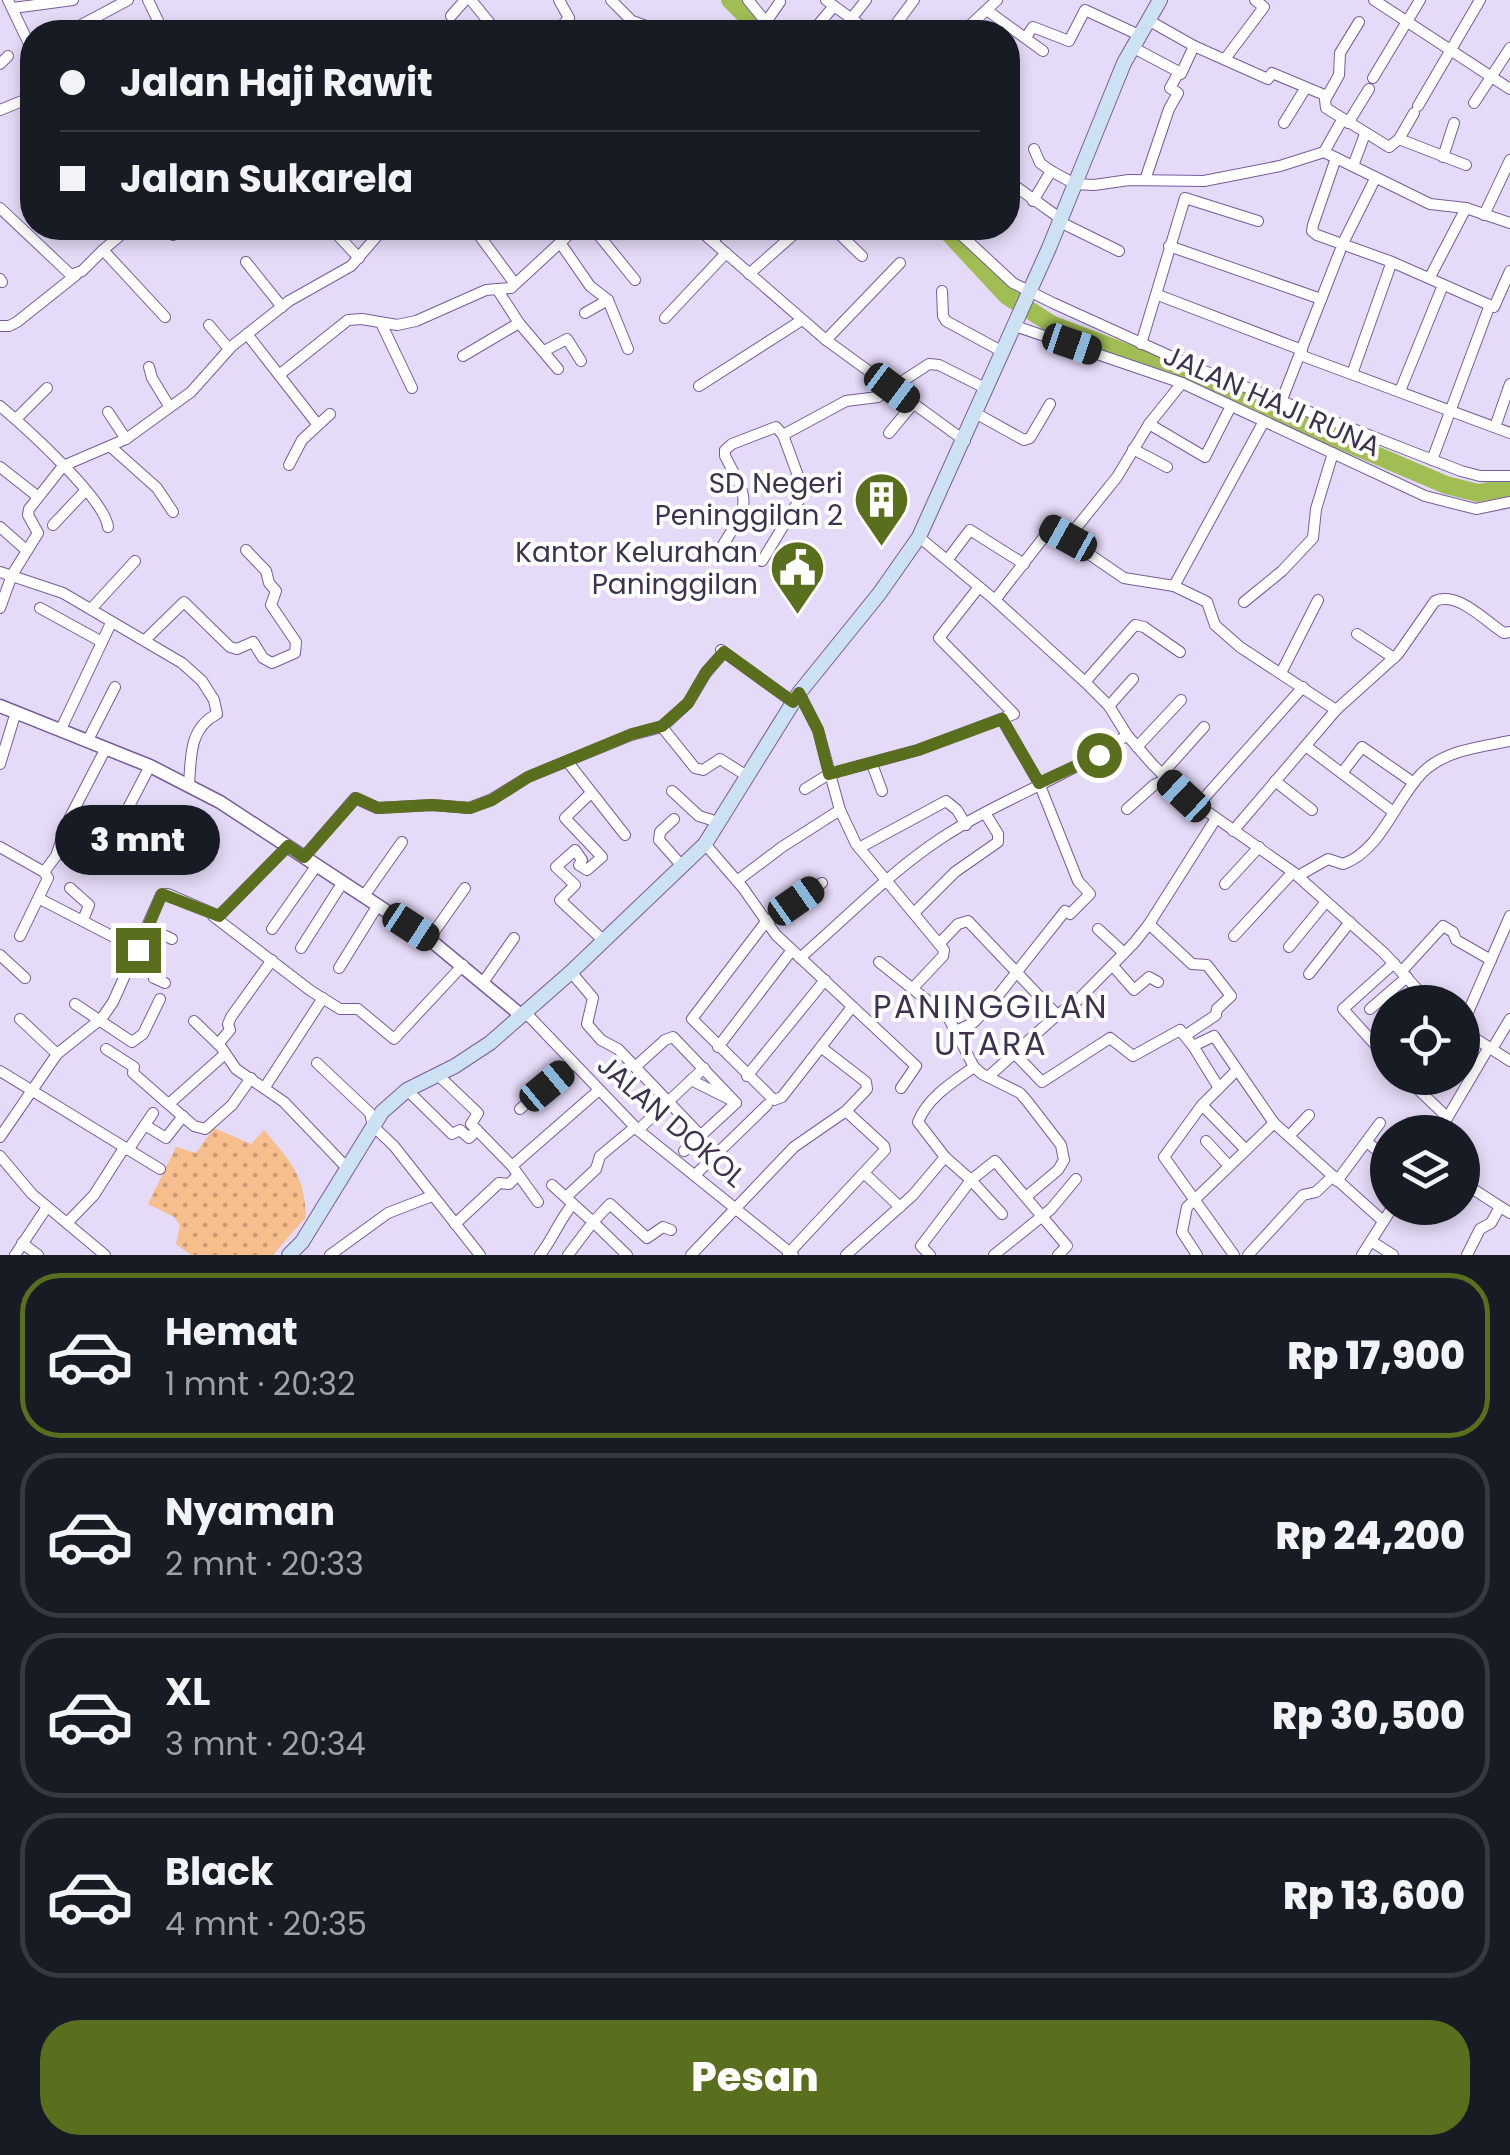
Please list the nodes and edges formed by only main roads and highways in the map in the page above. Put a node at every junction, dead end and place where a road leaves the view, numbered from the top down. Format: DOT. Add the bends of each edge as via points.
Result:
graph roads {
  1 [pos="1160,0"];
  2 [pos="289,1255"];
  1 -- 2 [label="main road" via="1135,41 919,538 796,697 705,844 490,1043 407,1090 382,1112"];
}
